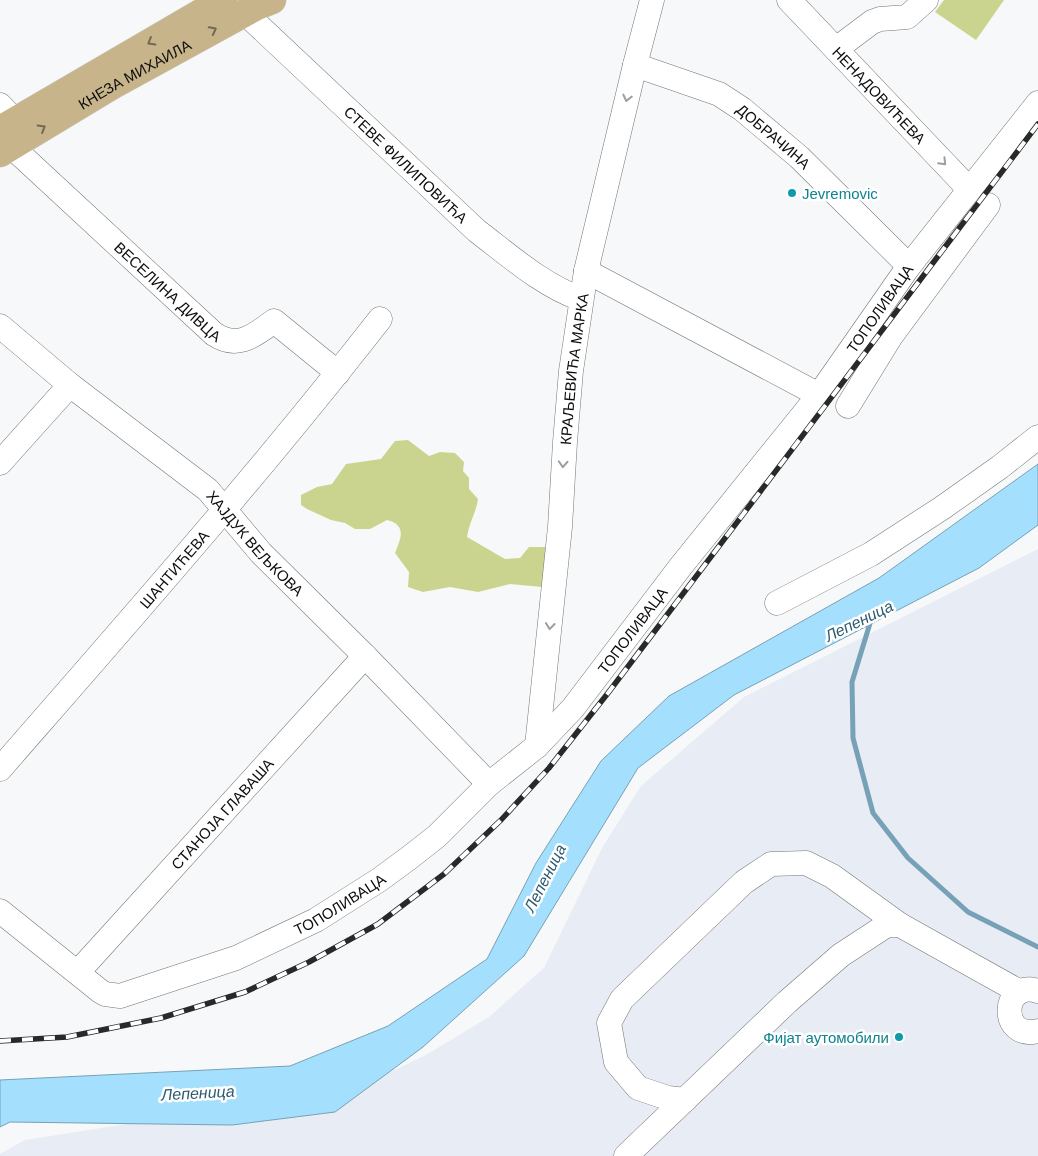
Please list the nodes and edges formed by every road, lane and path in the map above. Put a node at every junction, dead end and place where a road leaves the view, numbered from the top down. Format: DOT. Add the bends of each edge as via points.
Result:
graph roads {
  1 [pos="272,0"];
  2 [pos="652,0"];
  3 [pos="789,0"];
  4 [pos="926,0"];
  5 [pos="234,6"];
  6 [pos="836,49"];
  7 [pos="635,65"];
  8 [pos="1038,103"];
  9 [pos="5,131"];
  10 [pos="969,189"];
  11 [pos="988,205"];
  12 [pos="910,266"];
  13 [pos="586,271"];
  14 [pos="581,299"];
  15 [pos="380,319"];
  16 [pos="0,326"];
  17 [pos="338,373"];
  18 [pos="70,385"];
  19 [pos="819,395"];
  20 [pos="848,406"];
  21 [pos="1038,437"];
  22 [pos="0,463"];
  23 [pos="225,509"];
  24 [pos="776,603"];
  25 [pos="365,656"];
  26 [pos="538,746"];
  27 [pos="0,769"];
  28 [pos="489,784"];
  29 [pos="0,911"];
  30 [pos="900,925"];
  31 [pos="78,972"];
  32 [pos="1029,992"];
  33 [pos="1038,1031"];
  34 [pos="685,1100"];
  35 [pos="626,1156"];
  1 -- 5 [label="main road, КНЕЗА МИХАИЛА"];
  2 -- 7 [label="street, КРАЉЕВИЋА МАРКА"];
  3 -- 6 [label="street, НЕНАДОВИЋЕВА"];
  4 -- 6 [label="street" via="907,17 872,22"];
  5 -- 9 [label="main road, КНЕЗА МИХАИЛА" via="111,86"];
  5 -- 14 [label="street, СТЕВЕ ФИЛИПОВИЋА" via="478,230 551,286"];
  6 -- 10 [label="street, НЕНАДОВИЋЕВА, one-way"];
  7 -- 12 [label="street, ДОБРАЧИНА" via="719,94 742,109 799,157"];
  7 -- 13 [label="street, КРАЉЕВИЋА МАРКА, one-way"];
  8 -- 10 [label="street, ТОПОЛИВАЦА"];
  9 -- 17 [label="street, ВЕСЕЛИНА ДИВЦА" via="214,334 226,340 239,341 250,338 274,321"];
  10 -- 12 [label="street, ТОПОЛИВАЦА"];
  11 -- 20 [label="street, ТОПОЛИВАЦА" via="891,336"];
  12 -- 19 [label="street, ТОПОЛИВАЦА"];
  13 -- 14 [label="street, КРАЉЕВИЋА МАРКА"];
  13 -- 19 [label="street"];
  14 -- 26 [label="street, КРАЉЕВИЋА МАРКА, one-way" via="570,380 560,527"];
  15 -- 17 [label="street, ШАНТИЋЕВА"];
  16 -- 18 [label="street, ХАЈДУК ВЕЉКОВА"];
  17 -- 23 [label="street, ШАНТИЋЕВА"];
  18 -- 22 [label="street"];
  18 -- 23 [label="street, ХАЈДУК ВЕЉКОВА" via="208,490"];
  19 -- 26 [label="street, ТОПОЛИВАЦА" via="681,566 573,708"];
  21 -- 24 [label="street" via="949,503 871,554"];
  23 -- 25 [label="street, ХАЈДУК ВЕЉКОВА" via="261,553"];
  23 -- 27 [label="street, ШАНТИЋЕВА"];
  25 -- 28 [label="street, ХАЈДУК ВЕЉКОВА"];
  25 -- 31 [label="street, СТАНОЈА ГЛАВАША"];
  26 -- 28 [label="street, ТОПОЛИВАЦА"];
  28 -- 31 [label="street, ТОПОЛИВАЦА" via="430,841 378,880 316,920 236,958 128,994 113,996 100,991"];
  29 -- 31 [label="street"];
  30 -- 32 [label="street"];
  30 -- 34 [label="street" via="887,925 841,955"];
  30 -- 34 [label="street" via="832,876 806,863 771,864 744,882 622,999 609,1023 616,1062 638,1088"];
  32 -- 33 [label="street" via="1014,997 1010,1003 1010,1017 1018,1029"];
  34 -- 35 [label="street"];
}
